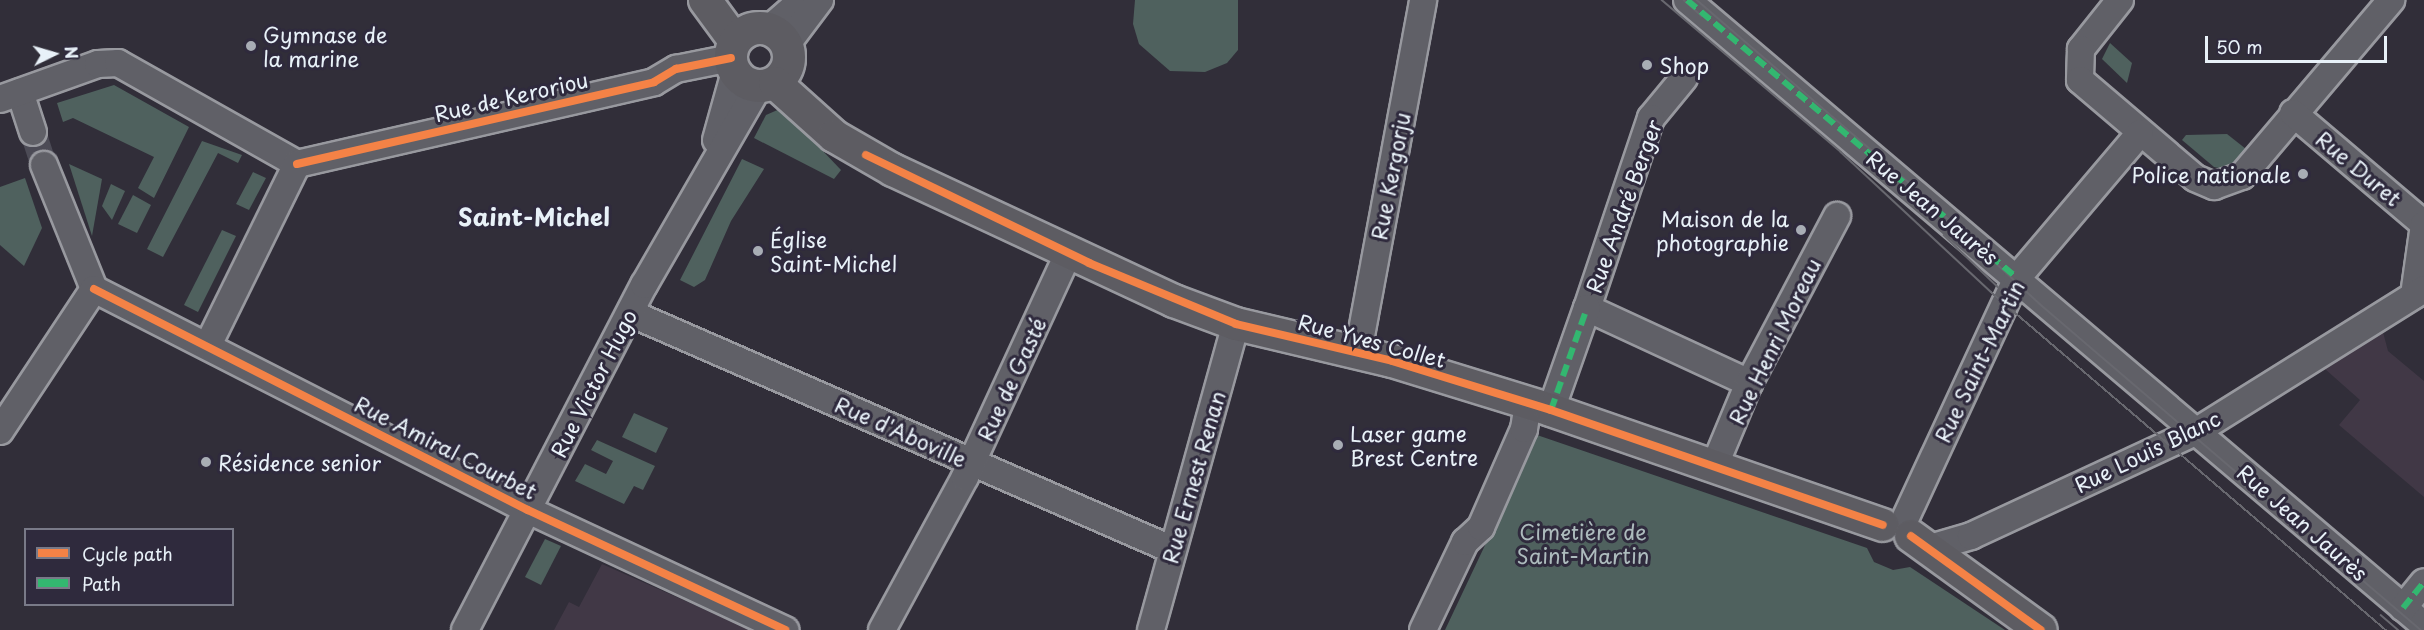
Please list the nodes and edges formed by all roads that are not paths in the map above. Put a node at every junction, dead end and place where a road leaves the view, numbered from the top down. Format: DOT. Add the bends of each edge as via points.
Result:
graph roads {
  1 [pos="705,0"];
  2 [pos="728,0"];
  3 [pos="802,0"];
  4 [pos="820,0"];
  5 [pos="1687,0"];
  6 [pos="2120,0"];
  7 [pos="2391,0"];
  8 [pos="1418,1"];
  9 [pos="759,56"];
  10 [pos="1684,78"];
  11 [pos="10,95"];
  12 [pos="2293,113"];
  13 [pos="33,132"];
  14 [pos="2140,133"];
  15 [pos="297,164"];
  16 [pos="45,165"];
  17 [pos="1837,216"];
  18 [pos="2424,225"];
  19 [pos="1068,254"];
  20 [pos="2017,278"];
  21 [pos="94,289"];
  22 [pos="2419,292"];
  23 [pos="1587,308"];
  24 [pos="630,313"];
  25 [pos="1236,324"];
  26 [pos="208,345"];
  27 [pos="1358,352"];
  28 [pos="1749,382"];
  29 [pos="1540,406"];
  30 [pos="0,431"];
  31 [pos="2197,431"];
  32 [pos="972,462"];
  33 [pos="1714,468"];
  34 [pos="528,510"];
  35 [pos="1908,532"];
  36 [pos="1173,550"];
  37 [pos="2424,582"];
  38 [pos="2403,608"];
  39 [pos="2424,625"];
  40 [pos="465,630"];
  41 [pos="785,630"];
  42 [pos="882,630"];
  43 [pos="1150,630"];
  44 [pos="1423,630"];
  45 [pos="2041,630"];
  1 -- 9 [label="main road"];
  2 -- 9 [label="main road"];
  3 -- 9 [label="street"];
  4 -- 9 [label="street"];
  5 -- 20 [label="street, Rue Jean Jaurès"];
  6 -- 14 [label="street" via="2081,49 2077,70 2085,89"];
  7 -- 12 [label="street"];
  8 -- 27 [label="street, Rue Kergorju"];
  9 -- 15 [label="street, Rue de Keroriou" via="676,69 654,82"];
  9 -- 19 [label="main road, Rue Yves Collet" via="834,136"];
  9 -- 24 [label="street, Rue Victor Hugo" via="707,169"];
  10 -- 23 [label="street, Rue André Berger" via="1651,118"];
  11 -- 13 [label="street"];
  11 -- 15 [label="street" via="98,64 118,63"];
  12 -- 14 [label="street" via="2242,176 2226,185 2195,178"];
  12 -- 18 [label="street, Rue Duret"];
  14 -- 20 [label="street, Rue Saint-Martin"];
  15 -- 26 [label="street"];
  16 -- 21 [label="street"];
  17 -- 28 [label="street, Rue Henri Moreau"];
  18 -- 22 [label="street, Rue Louis Blanc"];
  19 -- 25 [label="main road, Rue Yves Collet"];
  19 -- 32 [label="street, Rue de Gasté"];
  20 -- 31 [label="street, Rue Jean Jaurès"];
  20 -- 35 [label="street, Rue Saint-Martin"];
  21 -- 26 [label="street, Rue Amiral Courbet"];
  21 -- 30 [label="street"];
  22 -- 31 [label="street, Rue Louis Blanc"];
  23 -- 28 [label="street, Rue André Berger"];
  23 -- 29 [label="street, Rue André Berger"];
  24 -- 32 [label="street, Rue d'Aboville"];
  24 -- 34 [label="street, Rue Victor Hugo"];
  25 -- 27 [label="main road, Rue Yves Collet"];
  25 -- 36 [label="street, Rue Ernest Renan"];
  26 -- 34 [label="street, Rue Amiral Courbet"];
  27 -- 29 [label="main road, Rue Yves Collet"];
  28 -- 33 [label="street, Rue Henri Moreau"];
  29 -- 33 [label="main road, Rue Yves Collet"];
  29 -- 44 [label="street, Rue André Berger" via="1524,429 1481,527 1465,542"];
  31 -- 35 [label="street, Rue Louis Blanc" via="1971,536"];
  31 -- 38 [label="street, Rue Jean Jaurès"];
  32 -- 36 [label="street, Rue d'Aboville"];
  32 -- 42 [label="street, Rue de Gasté"];
  33 -- 35 [label="main road, Rue Yves Collet"];
  34 -- 40 [label="street, Rue Victor Hugo"];
  34 -- 41 [label="street, Rue Amiral Courbet"];
  35 -- 45 [label="main road, Rue Yves Collet" via="1964,579"];
  36 -- 43 [label="street, Rue Ernest Renan"];
  37 -- 38 [label="street"];
  38 -- 39 [label="street, Rue Jean Jaurès"];
}
